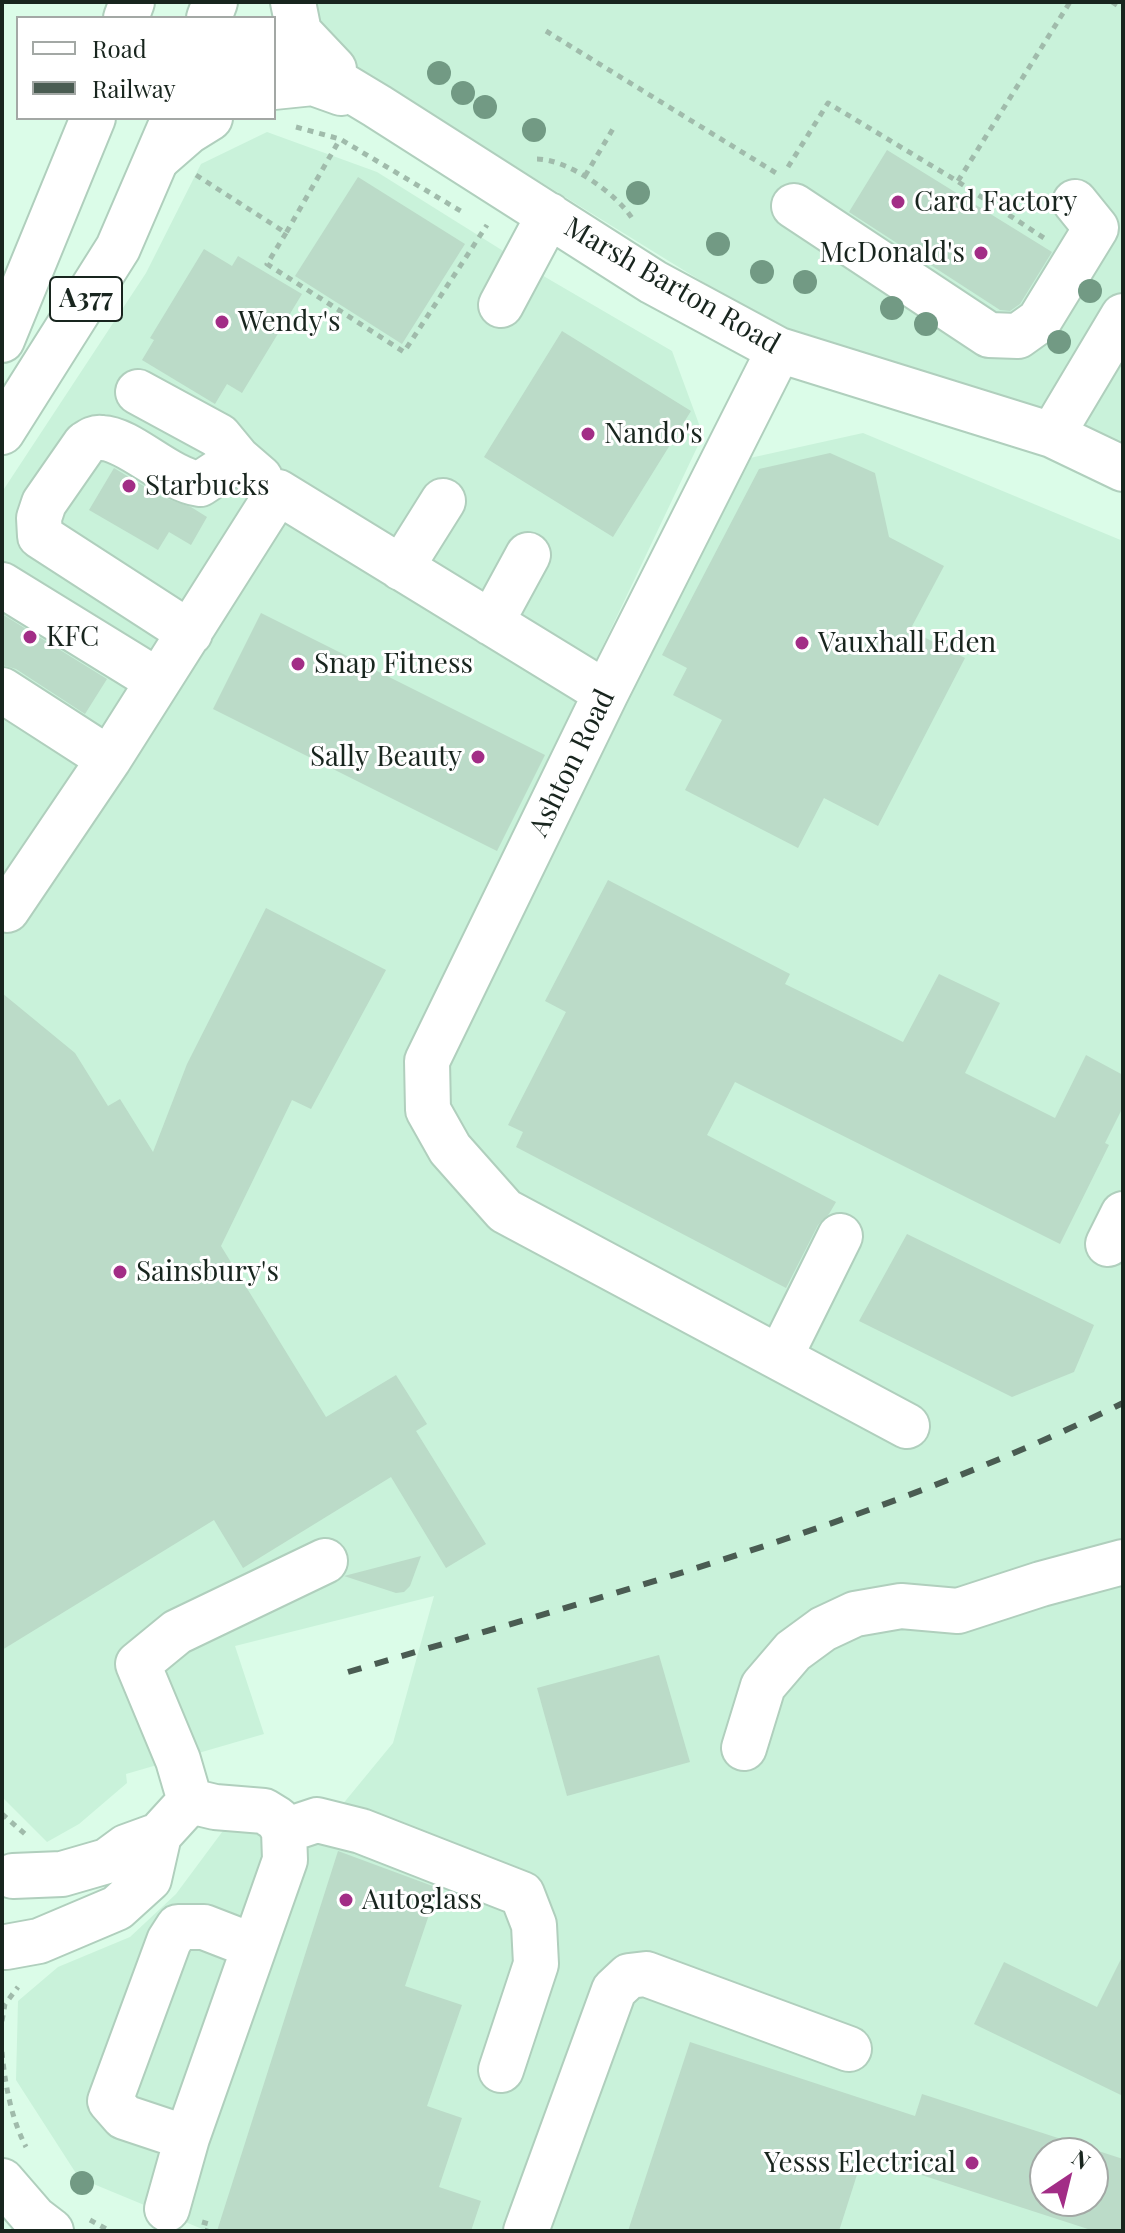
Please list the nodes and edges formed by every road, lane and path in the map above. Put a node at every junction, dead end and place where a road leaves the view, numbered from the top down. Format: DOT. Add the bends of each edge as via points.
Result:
graph roads {
  1 [pos="293,2"];
  2 [pos="1070,2"];
  3 [pos="1112,2"];
  4 [pos="1123,9"];
  5 [pos="546,31"];
  6 [pos="276,45"];
  7 [pos="370,103"];
  8 [pos="280,105"];
  9 [pos="173,120"];
  10 [pos="207,120"];
  11 [pos="93,122"];
  12 [pos="614,127"];
  13 [pos="340,139"];
  14 [pos="158,158"];
  15 [pos="527,159"];
  16 [pos="585,176"];
  17 [pos="957,181"];
  18 [pos="1075,202"];
  19 [pos="794,206"];
  20 [pos="549,215"];
  21 [pos="634,222"];
  22 [pos="286,233"];
  23 [pos="481,234"];
  24 [pos="1047,240"];
  25 [pos="529,254"];
  26 [pos="501,305"];
  27 [pos="1123,316"];
  28 [pos="2,340"];
  29 [pos="779,350"];
  30 [pos="138,392"];
  31 [pos="2,432"];
  32 [pos="1052,435"];
  33 [pos="238,459"];
  34 [pos="1123,469"];
  35 [pos="278,492"];
  36 [pos="443,501"];
  37 [pos="528,555"];
  38 [pos="401,568"];
  39 [pos="2,585"];
  40 [pos="491,623"];
  41 [pos="190,633"];
  42 [pos="158,681"];
  43 [pos="2,690"];
  44 [pos="606,693"];
  45 [pos="109,759"];
  46 [pos="7,910"];
  47 [pos="840,1236"];
  48 [pos="780,1357"];
  49 [pos="907,1426"];
  50 [pos="325,1561"];
  51 [pos="1123,1562"];
  52 [pos="744,1748"];
  53 [pos="190,1801"];
  54 [pos="284,1831"];
  55 [pos="159,1835"];
  56 [pos="8,1866"];
  57 [pos="117,1908"];
  58 [pos="169,1941"];
  59 [pos="253,1946"];
  60 [pos="4,1949"];
  61 [pos="849,2049"];
  62 [pos="2,2052"];
  63 [pos="501,2070"];
  64 [pos="187,2138"];
  65 [pos="16,2169"];
  66 [pos="167,2209"];
  67 [pos="68,2224"];
  68 [pos="110,2231"];
  69 [pos="526,2231"];
  1 -- 7 [label="main road, Marsh Barton Road" via="299,32"];
  2 -- 17 [label="path"];
  3 -- 4 [label="path"];
  5 -- 17 [label="path" via="782,176 828,103"];
  6 -- 7 [label="main road, Marsh Barton Road"];
  7 -- 8 [label="main road, Marsh Barton Road" via="313,83"];
  7 -- 13 [label="path"];
  7 -- 20 [label="main road, Marsh Barton Road"];
  8 -- 13 [label="path"];
  9 -- 14 [label="main road, A377"];
  10 -- 14 [label="main road"];
  11 -- 28 [label="main road, A377"];
  12 -- 16 [label="path"];
  13 -- 22 [label="path"];
  13 -- 25 [label="path"];
  14 -- 22 [label="path" via="189,171"];
  14 -- 31 [label="main road, A377" via="118,248"];
  15 -- 16 [label="path" via="549,159"];
  16 -- 21 [label="path"];
  17 -- 24 [label="path"];
  18 -- 19 [label="main road" via="1096,228 1039,321 1018,336 989,335"];
  20 -- 25 [label="main road"];
  20 -- 29 [label="main road, Marsh Barton Road" via="653,282"];
  22 -- 23 [label="path" via="267,264 404,352"];
  25 -- 26 [label="main road"];
  27 -- 32 [label="main road"];
  29 -- 32 [label="main road, Marsh Barton Road"];
  29 -- 44 [label="main road, Ashton Road"];
  30 -- 33 [label="main road" via="219,436"];
  32 -- 34 [label="main road, Marsh Barton Road"];
  33 -- 35 [label="main road"];
  33 -- 41 [label="main road" via="200,484 185,481 113,440 94,438 44,503 39,518 40,536"];
  35 -- 38 [label="main road"];
  35 -- 41 [label="main road"];
  36 -- 38 [label="main road"];
  37 -- 40 [label="main road"];
  38 -- 40 [label="main road"];
  39 -- 42 [label="main road"];
  40 -- 44 [label="main road"];
  41 -- 42 [label="main road"];
  42 -- 45 [label="main road"];
  43 -- 45 [label="main road"];
  44 -- 48 [label="main road, Ashton Road" via="427,1061 428,1110 450,1149 505,1211"];
  45 -- 46 [label="main road"];
  47 -- 48 [label="main road"];
  48 -- 49 [label="main road, Ashton Road"];
  50 -- 53 [label="main road" via="177,1632 138,1664"];
  51 -- 52 [label="main road" via="958,1611 901,1606 855,1614 823,1629 793,1651 763,1686"];
  53 -- 54 [label="main road" via="264,1811"];
  53 -- 55 [label="main road"];
  54 -- 59 [label="main road" via="285,1860"];
  54 -- 63 [label="main road" via="317,1820 361,1831 522,1894 534,1925 536,1964"];
  55 -- 56 [label="main road" via="126,1847 107,1861 62,1874"];
  55 -- 57 [label="main road" via="149,1879"];
  56 -- 60 [label="main road" via="18,1905 13,1934"];
  57 -- 58 [label="main road" via="133,1923"];
  57 -- 60 [label="main road" via="39,1941"];
  58 -- 59 [label="main road" via="178,1927 204,1927"];
  58 -- 64 [label="main road" via="110,2101 124,2117"];
  59 -- 64 [label="main road"];
  61 -- 69 [label="main road" via="646,1974 629,1976 614,1990"];
  62 -- 65 [label="path" via="19,2134"];
  64 -- 66 [label="main road"];
  65 -- 67 [label="main road" via="34,2218"];
  67 -- 68 [label="path"];
}
